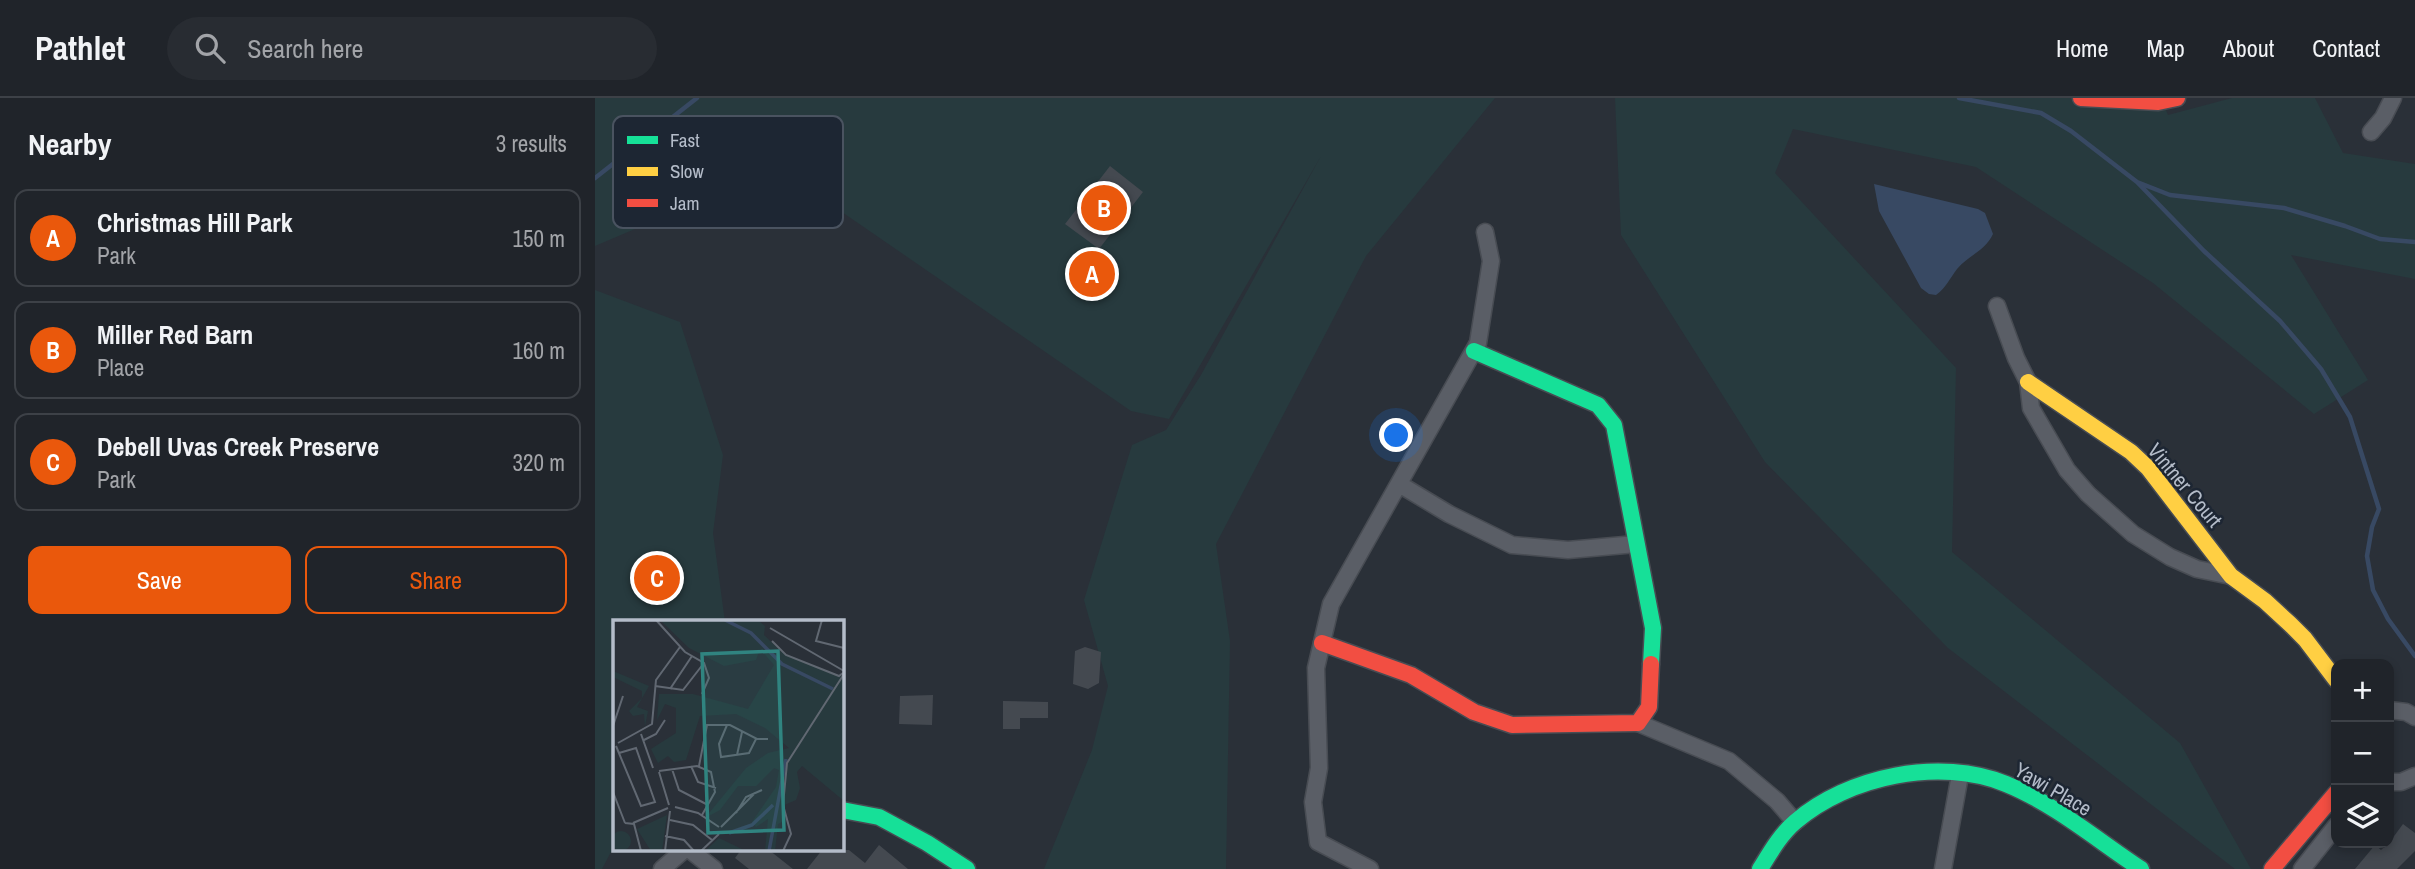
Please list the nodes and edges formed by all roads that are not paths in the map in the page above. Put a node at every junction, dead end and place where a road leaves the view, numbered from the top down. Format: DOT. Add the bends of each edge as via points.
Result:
graph roads {
  1 [pos="2081,98"];
  2 [pos="2177,98"];
  3 [pos="2393,98"];
  4 [pos="2371,132"];
  5 [pos="1485,232"];
  6 [pos="1997,306"];
  7 [pos="1474,351"];
  8 [pos="2028,382"];
  9 [pos="1399,484"];
  10 [pos="1636,544"];
  11 [pos="2231,576"];
  12 [pos="1322,643"];
  13 [pos="2331,674"];
  14 [pos="2394,711"];
  15 [pos="2415,717"];
  16 [pos="1638,723"];
  17 [pos="1960,775"];
  18 [pos="2331,799"];
  19 [pos="843,810"];
  20 [pos="1795,822"];
  21 [pos="2331,832"];
  22 [pos="682,852"];
  23 [pos="693,852"];
  24 [pos="2134,867"];
  25 [pos="662,869"];
  26 [pos="714,869"];
  27 [pos="967,869"];
  28 [pos="1370,869"];
  29 [pos="1760,869"];
  30 [pos="1943,869"];
  31 [pos="2272,869"];
  32 [pos="2302,869"];
  1 -- 2 [label="street" via="2158,102"];
  3 -- 4 [label="street"];
  5 -- 7 [label="street" via="1491,261"];
  6 -- 8 [label="street, Vintner Court"];
  7 -- 9 [label="street"];
  7 -- 10 [label="street" via="1598,405 1613,425"];
  8 -- 11 [label="street, Vintner Court" via="2140,460"];
  8 -- 11 [label="street, Vintner Court" via="2031,408 2050,443 2095,500 2133,534 2170,557"];
  9 -- 10 [label="street" via="1512,545 1568,550"];
  9 -- 12 [label="street" via="1331,604"];
  10 -- 16 [label="street" via="1653,628 1649,707"];
  11 -- 13 [label="street, Vintner Court" via="2290,624"];
  12 -- 16 [label="street" via="1411,675 1474,712 1512,725"];
  12 -- 28 [label="street" via="1316,668 1319,768 1313,802 1318,842"];
  14 -- 15 [label="street"];
  16 -- 20 [label="street" via="1729,761"];
  17 -- 20 [label="street, Yawi Place" via="1907,772 1879,778 1852,787"];
  17 -- 24 [label="street, Yawi Place" via="2003,782 2031,795"];
  17 -- 30 [label="street"];
  18 -- 31 [label="street"];
  19 -- 27 [label="street" via="879,817"];
  20 -- 29 [label="street, Yawi Place"];
  21 -- 32 [label="street"];
  22 -- 25 [label="street"];
  23 -- 26 [label="street"];
}
